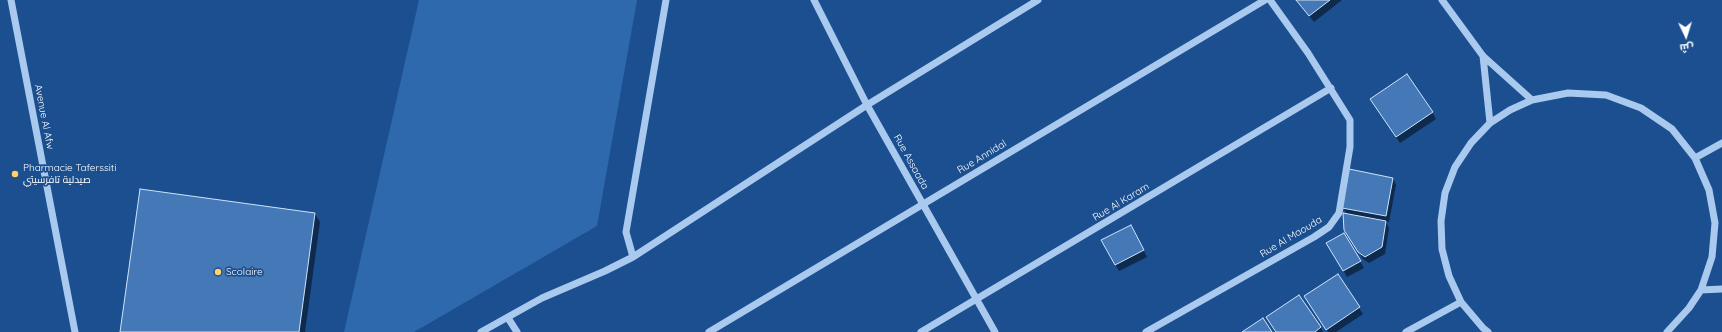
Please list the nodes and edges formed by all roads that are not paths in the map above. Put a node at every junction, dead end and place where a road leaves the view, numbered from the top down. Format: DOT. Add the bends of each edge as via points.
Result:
graph roads {
  1 [pos="12,0"];
  2 [pos="666,0"];
  3 [pos="814,0"];
  4 [pos="1038,0"];
  5 [pos="1265,0"];
  6 [pos="1270,0"];
  7 [pos="1442,0"];
  8 [pos="1483,56"];
  9 [pos="1331,88"];
  10 [pos="1532,100"];
  11 [pos="867,105"];
  12 [pos="1490,123"];
  13 [pos="1722,143"];
  14 [pos="1695,158"];
  15 [pos="923,204"];
  16 [pos="633,256"];
  17 [pos="1722,289"];
  18 [pos="1701,290"];
  19 [pos="977,300"];
  20 [pos="1461,302"];
  21 [pos="508,318"];
  22 [pos="75,332"];
  23 [pos="481,332"];
  24 [pos="517,332"];
  25 [pos="710,332"];
  26 [pos="921,332"];
  27 [pos="995,332"];
  28 [pos="1146,332"];
  29 [pos="1406,332"];
  30 [pos="1488,332"];
  31 [pos="1667,332"];
  1 -- 22 [label="street, Avenue Al Afw"];
  2 -- 16 [label="street" via="626,232"];
  3 -- 11 [label="street, Rue Assaada"];
  4 -- 11 [label="street"];
  5 -- 15 [label="street, Rue Annidal"];
  6 -- 9 [label="street, Rue Al Maouda"];
  7 -- 8 [label="street"];
  8 -- 10 [label="street"];
  8 -- 12 [label="street"];
  9 -- 19 [label="street, Rue Al Karam"];
  9 -- 28 [label="street, Rue Al Maouda" via="1350,120 1350,147 1343,195 1339,213 1333,222 1314,237"];
  10 -- 12 [label="street"];
  10 -- 14 [label="street" via="1568,93 1606,95 1641,108 1672,129"];
  11 -- 15 [label="street, Rue Assaada"];
  11 -- 16 [label="street"];
  12 -- 20 [label="street" via="1471,143 1455,167 1445,193 1441,221 1442,249 1449,276"];
  13 -- 14 [label="street"];
  14 -- 18 [label="street" via="1709,190 1715,224 1712,258"];
  15 -- 19 [label="street, Rue Assaada"];
  15 -- 25 [label="street, Rue Annidal"];
  16 -- 21 [label="street" via="542,298"];
  17 -- 18 [label="street"];
  18 -- 31 [label="street"];
  19 -- 26 [label="street, Rue Al Karam"];
  19 -- 27 [label="street, Rue Assaada"];
  20 -- 29 [label="street"];
  20 -- 30 [label="street"];
  21 -- 23 [label="street"];
  21 -- 24 [label="street"];
}
